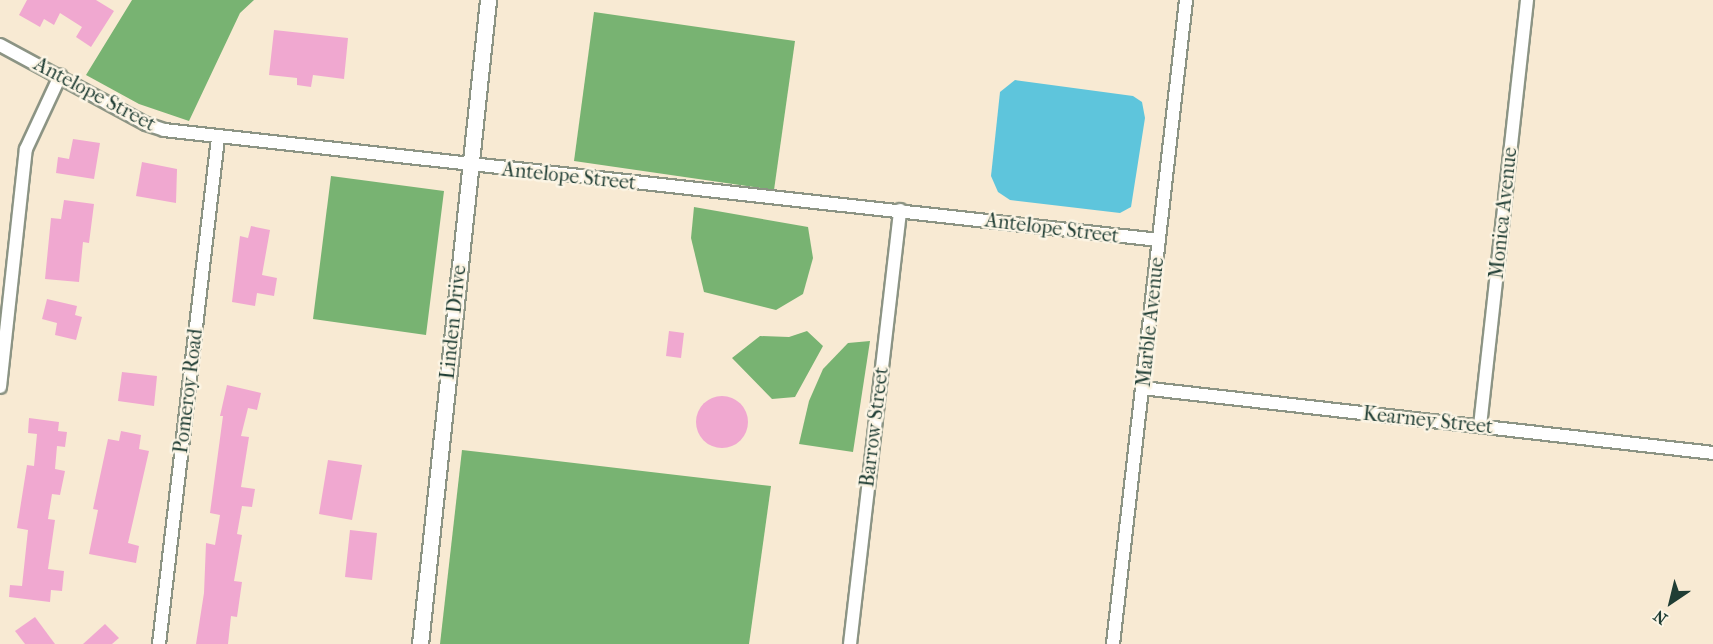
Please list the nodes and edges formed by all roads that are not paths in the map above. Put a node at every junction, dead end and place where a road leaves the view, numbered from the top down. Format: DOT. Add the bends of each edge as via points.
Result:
graph roads {
  1 [pos="488,0"];
  2 [pos="1186,0"];
  3 [pos="1527,0"];
  4 [pos="0,45"];
  5 [pos="60,76"];
  6 [pos="218,138"];
  7 [pos="470,165"];
  8 [pos="900,210"];
  9 [pos="1159,240"];
  10 [pos="0,387"];
  11 [pos="1142,388"];
  12 [pos="1480,426"];
  13 [pos="1713,453"];
  14 [pos="159,644"];
  15 [pos="420,644"];
  16 [pos="849,644"];
  17 [pos="1113,644"];
  1 -- 7 [label="street, Linden Drive"];
  2 -- 9 [label="street, Marble Avenue"];
  3 -- 12 [label="street, Monica Avenue"];
  4 -- 5 [label="street, Antelope Street"];
  5 -- 6 [label="street, Antelope Street" via="146,124"];
  5 -- 10 [label="street" via="26,149"];
  6 -- 7 [label="street, Antelope Street"];
  6 -- 14 [label="street, Pomeroy Road"];
  7 -- 8 [label="street, Antelope Street"];
  7 -- 15 [label="street, Linden Drive"];
  8 -- 9 [label="street, Antelope Street"];
  8 -- 16 [label="street, Barrow Street"];
  9 -- 11 [label="street, Marble Avenue"];
  11 -- 12 [label="street, Kearney Street"];
  11 -- 17 [label="street, Marble Avenue"];
  12 -- 13 [label="street, Kearney Street"];
}
